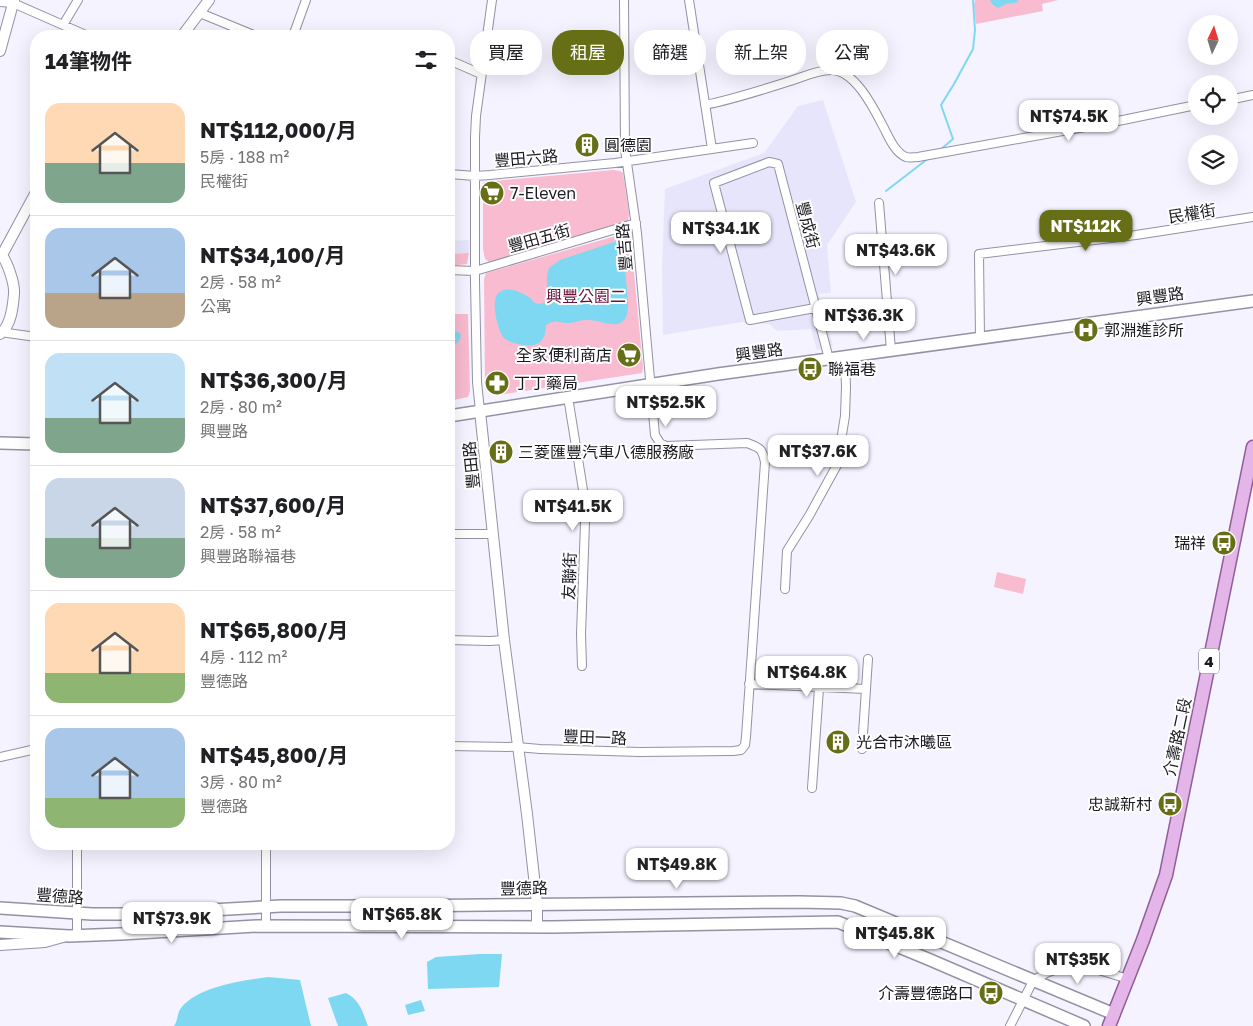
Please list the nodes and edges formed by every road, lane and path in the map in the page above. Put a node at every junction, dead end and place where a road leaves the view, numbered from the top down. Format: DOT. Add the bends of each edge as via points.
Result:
graph roads {
  1 [pos="78,0"];
  2 [pos="210,0"];
  3 [pos="306,0"];
  4 [pos="492,0"];
  5 [pos="624,0"];
  6 [pos="688,0"];
  7 [pos="0,2"];
  8 [pos="14,2"];
  9 [pos="200,13"];
  10 [pos="63,25"];
  11 [pos="74,30"];
  12 [pos="187,30"];
  13 [pos="241,30"];
  14 [pos="295,30"];
  15 [pos="488,30"];
  16 [pos="0,51"];
  17 [pos="455,63"];
  18 [pos="470,69"];
  19 [pos="481,75"];
  20 [pos="1253,95"];
  21 [pos="1238,98"];
  22 [pos="705,105"];
  23 [pos="1188,107"];
  24 [pos="753,143"];
  25 [pos="712,149"];
  26 [pos="627,162"];
  27 [pos="455,174"];
  28 [pos="475,176"];
  29 [pos="30,203"];
  30 [pos="879,203"];
  31 [pos="1253,217"];
  32 [pos="636,223"];
  33 [pos="1,254"];
  34 [pos="455,270"];
  35 [pos="475,271"];
  36 [pos="1253,301"];
  37 [pos="815,308"];
  38 [pos="1,333"];
  39 [pos="30,336"];
  40 [pos="980,338"];
  41 [pos="891,350"];
  42 [pos="845,357"];
  43 [pos="829,359"];
  44 [pos="650,384"];
  45 [pos="568,397"];
  46 [pos="480,411"];
  47 [pos="455,415"];
  48 [pos="0,444"];
  49 [pos="30,444"];
  50 [pos="1253,447"];
  51 [pos="455,534"];
  52 [pos="493,534"];
  53 [pos="786,589"];
  54 [pos="455,640"];
  55 [pos="504,640"];
  56 [pos="868,659"];
  57 [pos="582,666"];
  58 [pos="749,684"];
  59 [pos="819,688"];
  60 [pos="866,689"];
  61 [pos="455,746"];
  62 [pos="517,747"];
  63 [pos="862,749"];
  64 [pos="30,750"];
  65 [pos="741,750"];
  66 [pos="0,757"];
  67 [pos="812,788"];
  68 [pos="77,850"];
  69 [pos="266,850"];
  70 [pos="537,904"];
  71 [pos="266,906"];
  72 [pos="0,908"];
  73 [pos="78,914"];
  74 [pos="266,926"];
  75 [pos="537,926"];
  76 [pos="0,932"];
  77 [pos="73,936"];
  78 [pos="0,945"];
  79 [pos="1128,979"];
  80 [pos="1033,981"];
  81 [pos="1024,1000"];
  82 [pos="1112,1020"];
  83 [pos="1010,1026"];
  84 [pos="1084,1026"];
  1 -- 10 [label="street"];
  2 -- 9 [label="street"];
  3 -- 14 [label="street"];
  4 -- 15 [label="street, 豐田路"];
  5 -- 26 [label="street, 豐吉路"];
  6 -- 22 [label="street"];
  7 -- 8 [label="street"];
  8 -- 10 [label="street"];
  8 -- 16 [label="street"];
  9 -- 12 [label="street"];
  9 -- 13 [label="street"];
  10 -- 11 [label="street"];
  17 -- 18 [label="street"];
  19 -- 28 [label="street, 豐田路"];
  20 -- 21 [label="street"];
  22 -- 23 [label="street" via="832,70 854,81 891,142 907,157"];
  22 -- 25 [label="street"];
  24 -- 25 [label="street, 豐田六路"];
  25 -- 26 [label="street, 豐田六路"];
  26 -- 28 [label="street, 豐田六路"];
  26 -- 32 [label="street, 豐吉路"];
  27 -- 28 [label="street, 豐田六路"];
  28 -- 35 [label="street, 豐田路"];
  29 -- 33 [label="street"];
  30 -- 41 [label="street"];
  31 -- 40 [label="street, 民權街" via="979,254"];
  32 -- 35 [label="street, 豐田五街"];
  32 -- 44 [label="street, 豐吉路"];
  33 -- 38 [label="street" via="14,292 12,311 6,329"];
  34 -- 35 [label="street, 豐田五街"];
  35 -- 46 [label="street, 豐田路"];
  36 -- 40 [label="main road, 興豐路"];
  37 -- 37 [label="street, 豐成街" via="778,164 769,162 714,183 750,320"];
  37 -- 43 [label="street, 豐成街"];
  38 -- 39 [label="street"];
  40 -- 41 [label="main road, 興豐路"];
  41 -- 42 [label="main road, 興豐路"];
  42 -- 43 [label="main road, 興豐路"];
  42 -- 53 [label="street" via="845,416 837,465 787,551"];
  43 -- 44 [label="main road, 興豐路"];
  44 -- 45 [label="main road, 興豐路"];
  44 -- 58 [label="street, 豐吉路" via="660,444 747,443 763,452 765,462"];
  45 -- 46 [label="main road, 興豐路"];
  45 -- 57 [label="street, 友聯街" via="584,496"];
  46 -- 47 [label="main road, 興豐路"];
  46 -- 52 [label="street, 豐田路"];
  48 -- 49 [label="main road"];
  50 -- 79 [label="main road, 介壽路二段 / 4" via="1166,875"];
  51 -- 52 [label="street"];
  52 -- 55 [label="street, 豐田路"];
  54 -- 55 [label="street"];
  55 -- 62 [label="street, 豐田路"];
  56 -- 60 [label="street"];
  58 -- 59 [label="street"];
  58 -- 65 [label="street, 豐吉路" via="746,737"];
  59 -- 60 [label="street"];
  59 -- 67 [label="street"];
  60 -- 63 [label="street"];
  61 -- 62 [label="street, 豐田一路"];
  62 -- 65 [label="street, 豐田一路" via="640,752"];
  62 -- 70 [label="street, 豐田路"];
  64 -- 66 [label="street"];
  68 -- 73 [label="street"];
  69 -- 71 [label="street"];
  70 -- 71 [label="main road, 豐德路"];
  70 -- 75 [label="street, 豐田路"];
  70 -- 80 [label="main road, 豐德路" via="841,903"];
  71 -- 73 [label="main road, 豐德路" via="139,914"];
  71 -- 74 [label="street"];
  72 -- 73 [label="main road, 豐德路"];
  73 -- 77 [label="street"];
  74 -- 75 [label="main road"];
  74 -- 77 [label="main road"];
  75 -- 81 [label="main road" via="838,922"];
  76 -- 77 [label="main road"];
  77 -- 78 [label="street" via="45,942"];
  79 -- 80 [label="street" via="1090,967 1068,966"];
  79 -- 82 [label="main road, 介壽路二段 / 4"];
  80 -- 81 [label="street"];
  80 -- 82 [label="main road, 豐德路"];
  81 -- 83 [label="street"];
  81 -- 84 [label="main road"];
}
